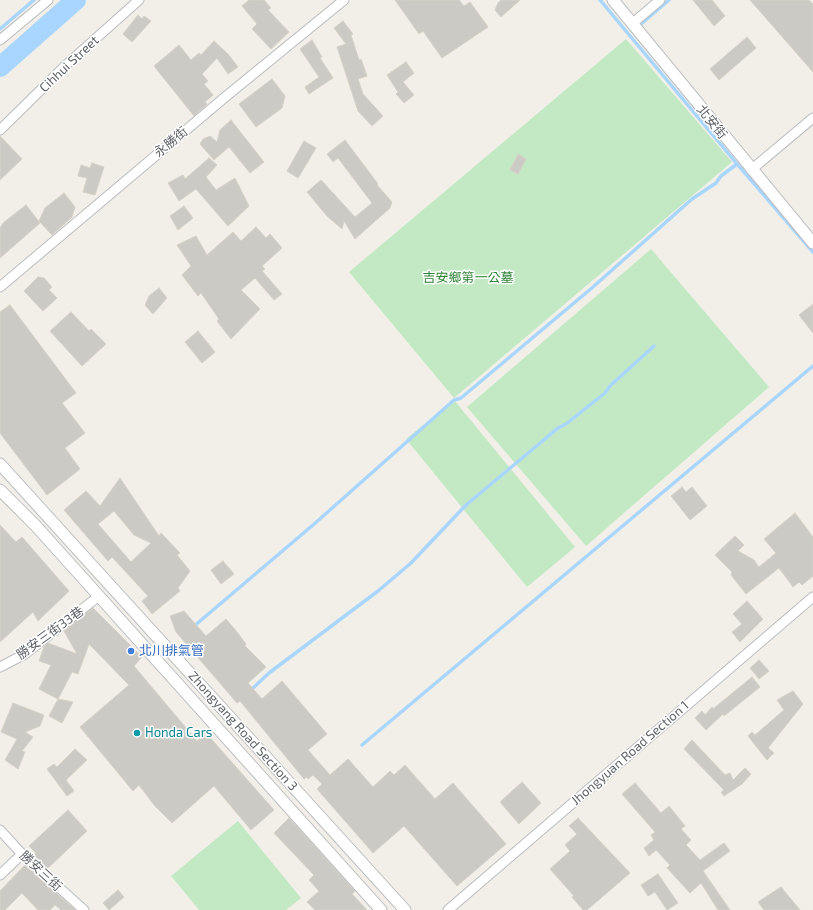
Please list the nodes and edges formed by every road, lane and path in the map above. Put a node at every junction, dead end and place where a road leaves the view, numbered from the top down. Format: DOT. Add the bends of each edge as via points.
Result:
graph roads {
  1 [pos="48,0"];
  2 [pos="139,0"];
  3 [pos="344,0"];
  4 [pos="613,0"];
  5 [pos="660,0"];
  6 [pos="633,23"];
  7 [pos="0,40"];
  8 [pos="813,118"];
  9 [pos="0,130"];
  10 [pos="751,170"];
  11 [pos="813,243"];
  12 [pos="0,287"];
  13 [pos="0,464"];
  14 [pos="0,490"];
  15 [pos="99,596"];
  16 [pos="813,597"];
  17 [pos="0,667"];
  18 [pos="0,830"];
  19 [pos="22,854"];
  20 [pos="0,875"];
  21 [pos="84,910"];
  22 [pos="380,910"];
  23 [pos="405,910"];
  24 [pos="448,910"];
  1 -- 7 [label="street"];
  2 -- 9 [label="street, Cihhui Street" via="65,66"];
  3 -- 12 [label="street, 永勝街"];
  4 -- 6 [label="street, 北安街"];
  5 -- 6 [label="street"];
  6 -- 10 [label="street, 北安街"];
  8 -- 10 [label="street"];
  10 -- 11 [label="street, 北安街"];
  13 -- 23 [label="street, Zhongyang Road Section 3"];
  14 -- 15 [label="street, Zhongyang Road Section 3"];
  15 -- 17 [label="street, 勝安三街33巷" via="26,654"];
  15 -- 22 [label="street, Zhongyang Road Section 3"];
  16 -- 24 [label="street, Jhongyuan Road Section 1"];
  18 -- 19 [label="street, 勝安三街"];
  19 -- 20 [label="street"];
  19 -- 21 [label="street, 勝安三街"];
}
